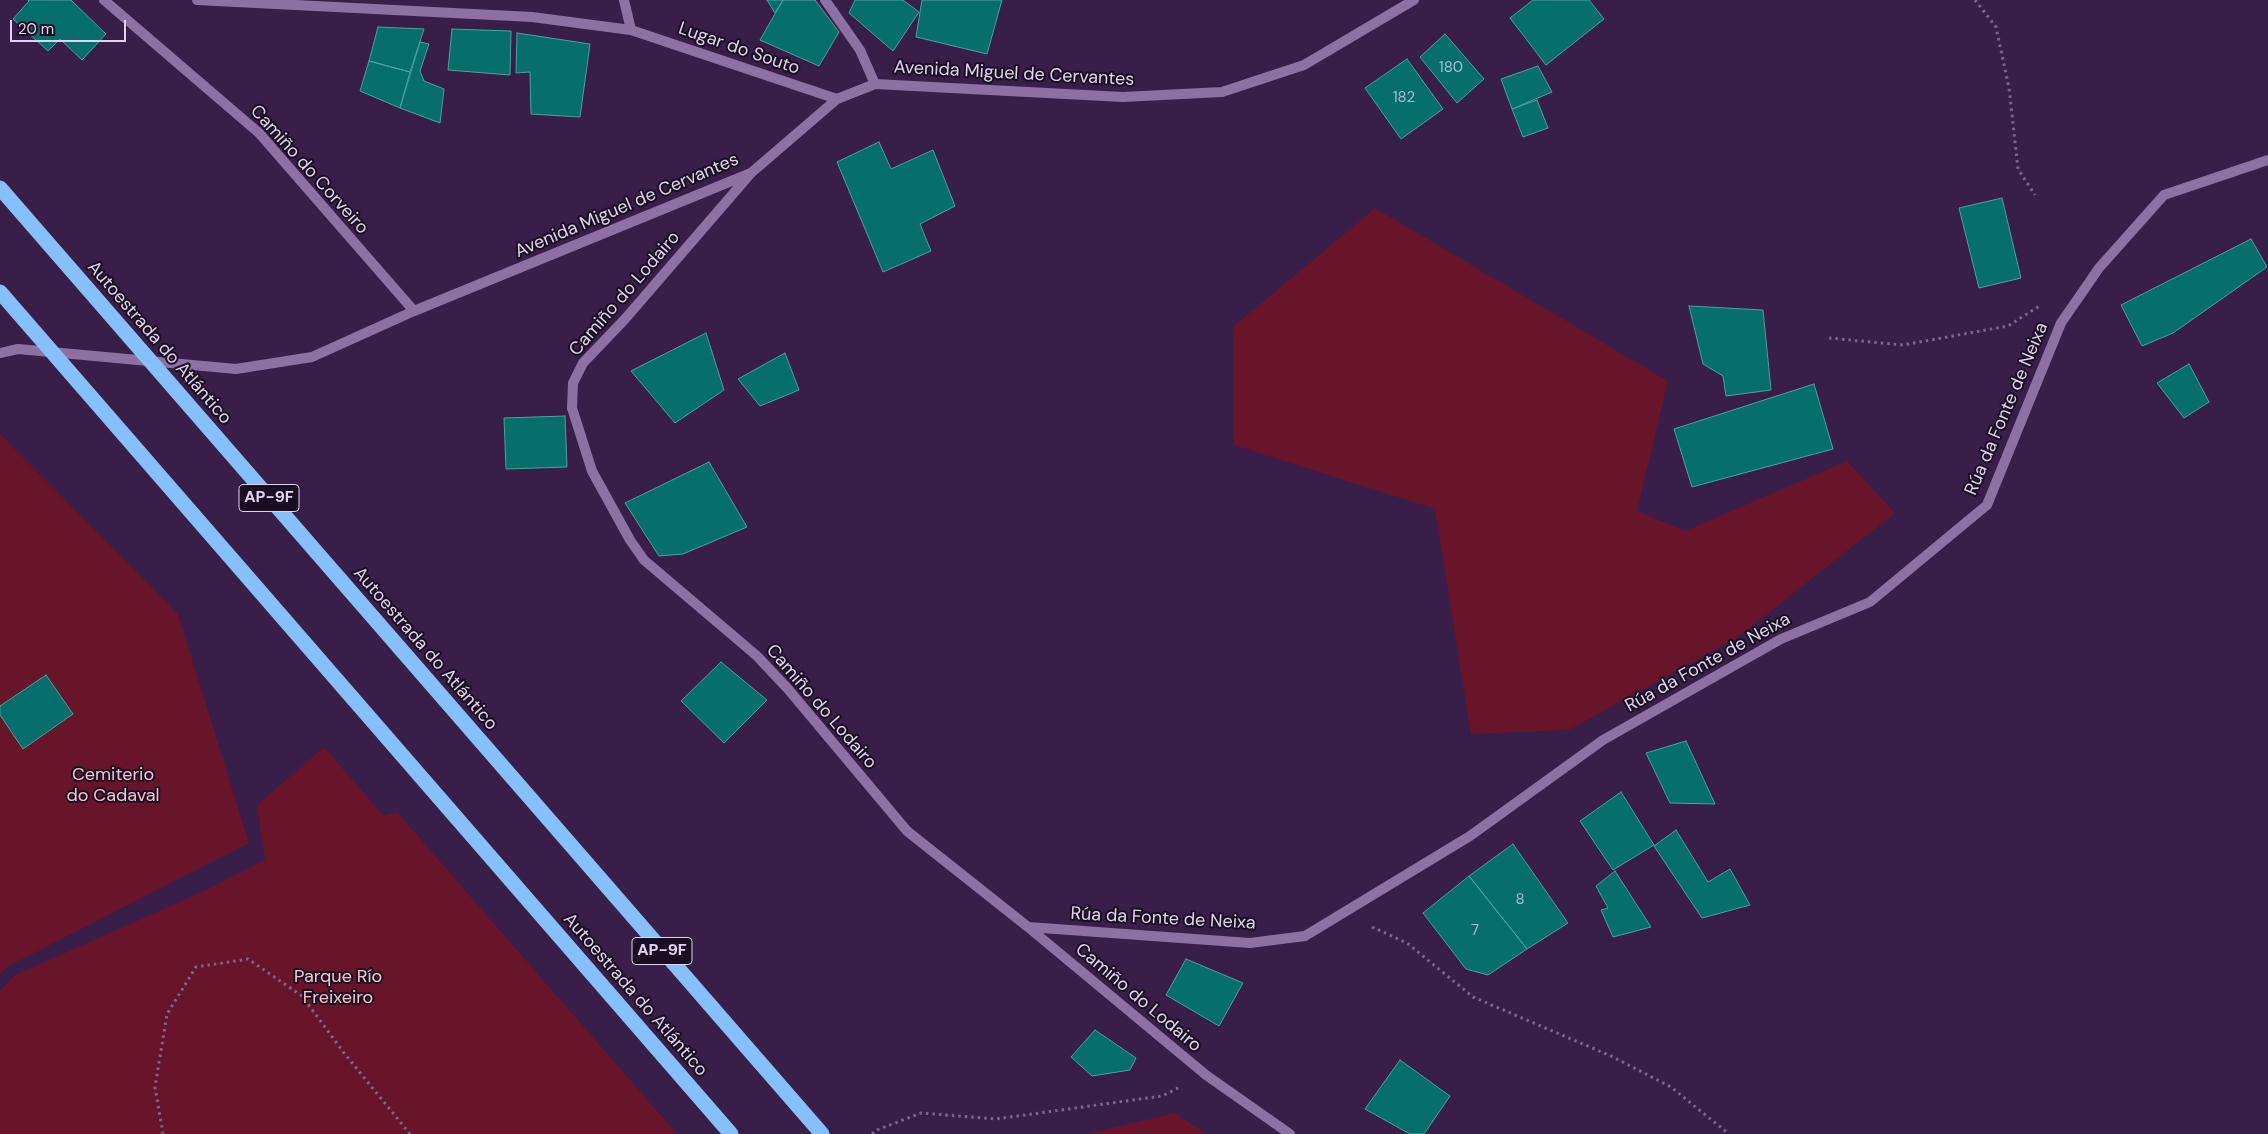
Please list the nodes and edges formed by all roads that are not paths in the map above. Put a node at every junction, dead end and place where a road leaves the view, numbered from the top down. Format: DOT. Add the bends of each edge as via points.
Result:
graph roads {
  1 [pos="104,0"];
  2 [pos="197,0"];
  3 [pos="624,0"];
  4 [pos="825,0"];
  5 [pos="1414,0"];
  6 [pos="632,30"];
  7 [pos="875,84"];
  8 [pos="836,99"];
  9 [pos="2268,160"];
  10 [pos="750,173"];
  11 [pos="0,188"];
  12 [pos="0,292"];
  13 [pos="414,311"];
  14 [pos="0,353"];
  15 [pos="1028,927"];
  16 [pos="731,1134"];
  17 [pos="822,1134"];
  18 [pos="1290,1134"];
  1 -- 13 [label="street, Camiño do Corveiro" via="259,133"];
  2 -- 6 [label="street, Lugar do Souto" via="532,17"];
  3 -- 6 [label="street"];
  4 -- 7 [label="street" via="860,50"];
  5 -- 7 [label="street, Avenida Miguel de Cervantes" via="1304,65 1222,92 1123,97"];
  6 -- 8 [label="street, Lugar do Souto"];
  7 -- 8 [label="street, Avenida Miguel de Cervantes"];
  8 -- 10 [label="street, Avenida Miguel de Cervantes"];
  9 -- 15 [label="street, Rúa da Fonte de Neixa" via="2164,195 2157,202 2099,268 2061,323 1987,505 1870,602 1780,639 1603,740 1470,836 1305,936 1250,942"];
  10 -- 13 [label="street, Avenida Miguel de Cervantes"];
  10 -- 15 [label="street, Camiño do Lodairo" via="626,319 583,363 573,383 572,408 592,471 644,560 757,656 788,688 907,831"];
  11 -- 17 [label="highway, Autoestrada do Atlántico / AP-9F"];
  12 -- 16 [label="highway, Autoestrada do Atlántico"];
  13 -- 14 [label="street, Avenida Miguel de Cervantes" via="312,357 236,369 18,349"];
  15 -- 18 [label="street, Camiño do Lodairo" via="1206,1075"];
}
